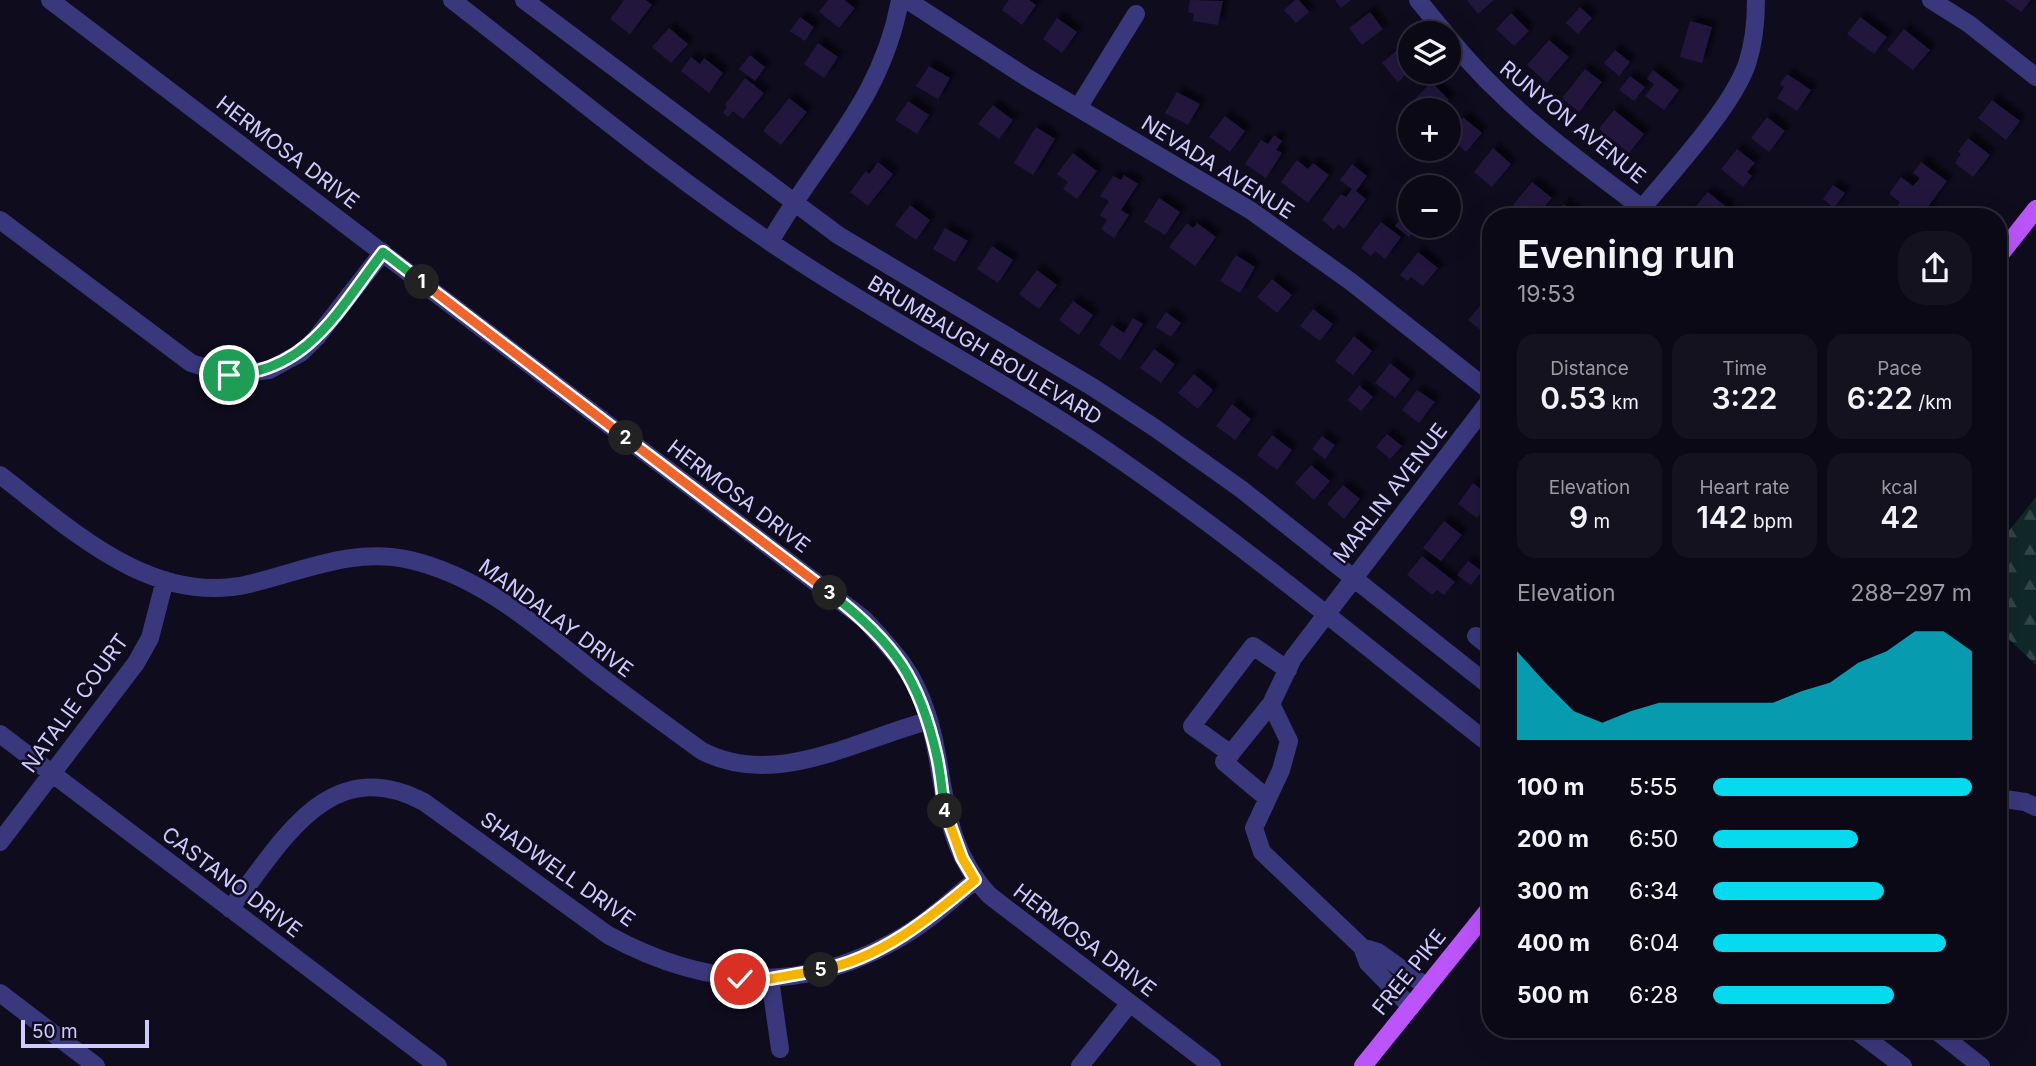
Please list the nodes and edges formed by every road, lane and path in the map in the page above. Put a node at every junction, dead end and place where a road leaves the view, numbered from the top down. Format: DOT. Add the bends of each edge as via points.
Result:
graph roads {
  1 [pos="50,0"];
  2 [pos="452,0"];
  3 [pos="524,0"];
  4 [pos="900,0"];
  5 [pos="907,0"];
  6 [pos="1418,0"];
  7 [pos="1756,0"];
  8 [pos="1931,0"];
  9 [pos="1136,13"];
  10 [pos="1435,21"];
  11 [pos="1461,52"];
  12 [pos="2036,77"];
  13 [pos="1078,107"];
  14 [pos="792,203"];
  15 [pos="1633,208"];
  16 [pos="1643,208"];
  17 [pos="2036,209"];
  18 [pos="0,220"];
  19 [pos="770,242"];
  20 [pos="2007,246"];
  21 [pos="383,252"];
  22 [pos="1482,385"];
  23 [pos="1482,411"];
  24 [pos="0,475"];
  25 [pos="1354,578"];
  26 [pos="165,580"];
  27 [pos="1325,615"];
  28 [pos="1476,636"];
  29 [pos="1482,641"];
  30 [pos="1288,670"];
  31 [pos="1482,677"];
  32 [pos="1271,704"];
  33 [pos="928,721"];
  34 [pos="0,734"];
  35 [pos="1482,738"];
  36 [pos="1231,754"];
  37 [pos="52,774"];
  38 [pos="1267,799"];
  39 [pos="2007,799"];
  40 [pos="2036,807"];
  41 [pos="0,842"];
  42 [pos="975,880"];
  43 [pos="230,909"];
  44 [pos="1482,918"];
  45 [pos="1362,947"];
  46 [pos="770,979"];
  47 [pos="1427,987"];
  48 [pos="0,993"];
  49 [pos="1130,1003"];
  50 [pos="1411,1007"];
  51 [pos="1866,1038"];
  52 [pos="1945,1038"];
  53 [pos="780,1049"];
  54 [pos="96,1066"];
  55 [pos="438,1066"];
  56 [pos="1080,1066"];
  57 [pos="1212,1066"];
  58 [pos="1363,1066"];
  59 [pos="1903,1066"];
  60 [pos="1981,1066"];
  1 -- 21 [label="street, HERMOSA DRIVE"];
  2 -- 19 [label="street, BRUMBAUGH BOULEVARD"];
  3 -- 14 [label="street, BRUMBAUGH BOULEVARD"];
  4 -- 14 [label="street" via="887,54 873,85 848,128"];
  5 -- 13 [label="street, NEVADA AVENUE"];
  6 -- 10 [label="street"];
  7 -- 16 [label="street" via="1753,42 1733,92"];
  8 -- 12 [label="street" via="1969,23"];
  9 -- 13 [label="street"];
  11 -- 15 [label="street, RUNYON AVENUE" via="1495,92"];
  13 -- 22 [label="street, NEVADA AVENUE" via="1250,210 1350,281"];
  14 -- 19 [label="street"];
  14 -- 25 [label="street, BRUMBAUGH BOULEVARD" via="903,276 1155,428"];
  17 -- 20 [label="main road"];
  18 -- 21 [label="street" via="191,363 229,375 269,370 302,352"];
  19 -- 27 [label="street, BRUMBAUGH BOULEVARD" via="1127,464"];
  21 -- 33 [label="street, HERMOSA DRIVE" via="863,619 907,670"];
  23 -- 25 [label="street, MARLIN AVENUE"];
  24 -- 26 [label="street, MANDALAY DRIVE" via="96,548"];
  25 -- 27 [label="street, MARLIN AVENUE"];
  25 -- 31 [label="street, BRUMBAUGH BOULEVARD"];
  26 -- 33 [label="street, MANDALAY DRIVE" via="208,587 247,584 359,556 389,556 439,568 466,579 520,614 702,751 734,765 783,765"];
  26 -- 37 [label="street, NATALIE COURT" via="149,638 136,663"];
  27 -- 30 [label="street, MARLIN AVENUE"];
  27 -- 35 [label="street, BRUMBAUGH BOULEVARD"];
  28 -- 29 [label="street"];
  30 -- 32 [label="street, MARLIN AVENUE"];
  30 -- 36 [label="street" via="1253,646 1192,726"];
  32 -- 36 [label="street, MARLIN AVENUE"];
  32 -- 38 [label="street" via="1289,741"];
  33 -- 42 [label="street, HERMOSA DRIVE" via="946,815"];
  34 -- 37 [label="street, CASTANO DRIVE"];
  36 -- 38 [label="street" via="1224,762"];
  37 -- 41 [label="street, NATALIE COURT"];
  37 -- 43 [label="street, CASTANO DRIVE"];
  38 -- 45 [label="street" via="1254,828 1262,852"];
  39 -- 40 [label="street"];
  42 -- 46 [label="street, SHADWELL DRIVE" via="889,945 830,968"];
  42 -- 49 [label="street, HERMOSA DRIVE"];
  43 -- 46 [label="street, SHADWELL DRIVE" via="314,806 344,791 383,788 424,802 569,909 640,953 711,976"];
  43 -- 55 [label="street, CASTANO DRIVE"];
  44 -- 47 [label="main road, FREE PIKE"];
  45 -- 47 [label="street" via="1378,952"];
  45 -- 50 [label="street" via="1368,963"];
  46 -- 53 [label="street"];
  47 -- 50 [label="main road, FREE PIKE"];
  48 -- 54 [label="street"];
  49 -- 56 [label="street"];
  49 -- 57 [label="street, HERMOSA DRIVE"];
  50 -- 58 [label="main road, FREE PIKE"];
  51 -- 59 [label="street"];
  52 -- 60 [label="street"];
}
